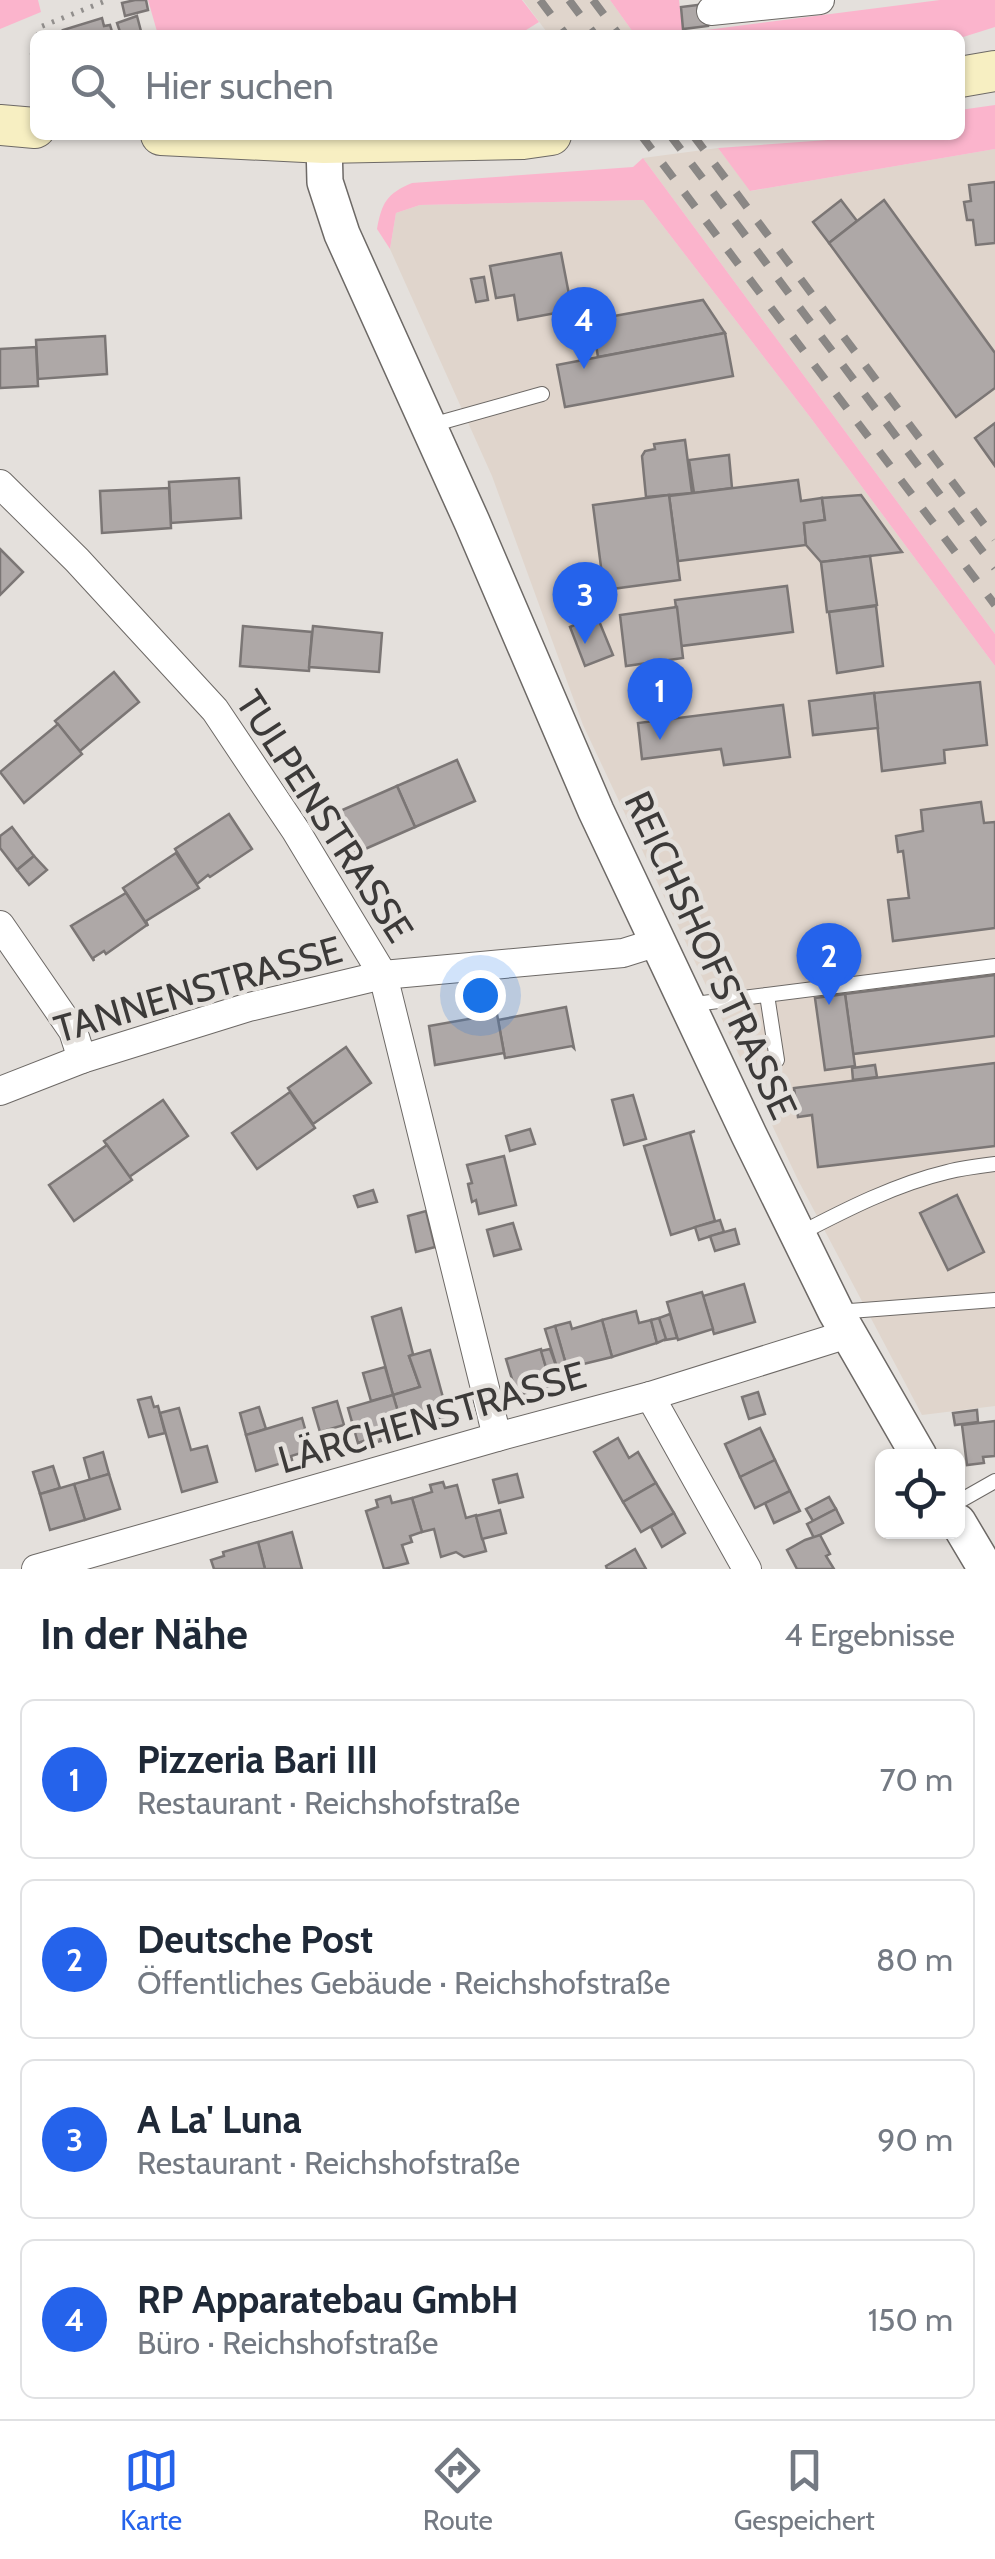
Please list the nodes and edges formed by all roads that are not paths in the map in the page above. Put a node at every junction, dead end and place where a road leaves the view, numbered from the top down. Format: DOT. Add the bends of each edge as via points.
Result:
graph roads {
  1 [pos="820,0"];
  2 [pos="711,12"];
  3 [pos="995,71"];
  4 [pos="965,76"];
  5 [pos="0,125"];
  6 [pos="30,128"];
  7 [pos="263,140"];
  8 [pos="473,140"];
  9 [pos="324,143"];
  10 [pos="542,394"];
  11 [pos="428,426"];
  12 [pos="0,484"];
  13 [pos="0,925"];
  14 [pos="658,942"];
  15 [pos="995,966"];
  16 [pos="384,974"];
  17 [pos="767,995"];
  18 [pos="686,1005"];
  19 [pos="82,1059"];
  20 [pos="777,1060"];
  21 [pos="0,1092"];
  22 [pos="995,1164"];
  23 [pos="798,1234"];
  24 [pos="995,1300"];
  25 [pos="842,1323"];
  26 [pos="650,1396"];
  27 [pos="497,1436"];
  28 [pos="915,1449"];
  29 [pos="995,1481"];
  30 [pos="965,1498"];
  31 [pos="965,1534"];
  32 [pos="36,1569"];
  33 [pos="748,1569"];
  34 [pos="986,1569"];
  1 -- 2 [label="street"];
  3 -- 4 [label="main road"];
  5 -- 6 [label="main road"];
  7 -- 9 [label="main road"];
  8 -- 9 [label="main road"];
  9 -- 11 [label="street, REICHSHOFSTRASSE" via="325,182 342,234"];
  10 -- 11 [label="lane"];
  11 -- 14 [label="street, REICHSHOFSTRASSE"];
  12 -- 16 [label="street, TULPENSTRASSE" via="215,710"];
  13 -- 19 [label="street" via="74,1031"];
  14 -- 16 [label="street, TANNENSTRASSE" via="623,953"];
  14 -- 18 [label="street, REICHSHOFSTRASSE"];
  15 -- 17 [label="lane"];
  16 -- 19 [label="street, TANNENSTRASSE" via="249,1006"];
  16 -- 27 [label="street, TULPENSTRASSE"];
  17 -- 18 [label="lane"];
  17 -- 20 [label="lane"];
  18 -- 23 [label="street, REICHSHOFSTRASSE"];
  19 -- 21 [label="street, TANNENSTRASSE"];
  22 -- 23 [label="lane" via="895,1190"];
  23 -- 25 [label="street, REICHSHOFSTRASSE"];
  24 -- 25 [label="lane"];
  25 -- 26 [label="street, LÄRCHENSTRASSE"];
  25 -- 28 [label="street, REICHSHOFSTRASSE"];
  26 -- 27 [label="street, LÄRCHENSTRASSE"];
  26 -- 33 [label="street"];
  27 -- 32 [label="street, LÄRCHENSTRASSE"];
  29 -- 30 [label="lane"];
  31 -- 34 [label="street"];
}
